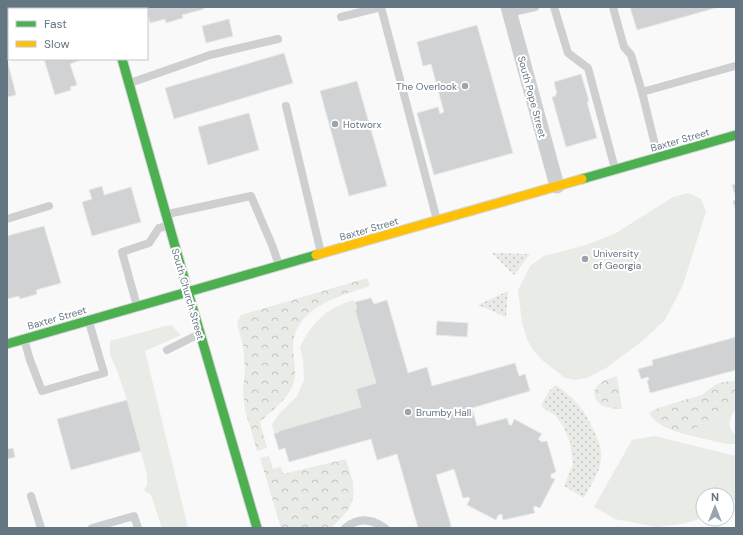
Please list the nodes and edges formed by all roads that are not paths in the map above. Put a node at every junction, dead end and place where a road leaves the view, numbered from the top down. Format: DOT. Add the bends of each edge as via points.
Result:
graph roads {
  1 [pos="381,7"];
  2 [pos="535,7"];
  3 [pos="554,7"];
  4 [pos="613,7"];
  5 [pos="509,10"];
  6 [pos="341,17"];
  7 [pos="278,39"];
  8 [pos="122,60"];
  9 [pos="735,66"];
  10 [pos="129,83"];
  11 [pos="642,92"];
  12 [pos="286,106"];
  13 [pos="736,135"];
  14 [pos="658,157"];
  15 [pos="616,169"];
  16 [pos="557,186"];
  17 [pos="49,206"];
  18 [pos="166,214"];
  19 [pos="7,219"];
  20 [pos="437,221"];
  21 [pos="169,226"];
  22 [pos="321,254"];
  23 [pos="279,266"];
  24 [pos="188,292"];
  25 [pos="137,306"];
  26 [pos="89,320"];
  27 [pos="200,333"];
  28 [pos="23,339"];
  29 [pos="7,344"];
  30 [pos="167,350"];
  31 [pos="31,496"];
  32 [pos="101,527"];
  33 [pos="40,528"];
  34 [pos="92,528"];
  35 [pos="138,528"];
  36 [pos="257,528"];
  37 [pos="345,528"];
  38 [pos="385,528"];
  1 -- 6 [label="lane"];
  1 -- 20 [label="lane"];
  2 -- 5 [label="lane"];
  3 -- 15 [label="lane" via="568,53 588,68"];
  4 -- 11 [label="lane" via="624,47 631,55"];
  5 -- 16 [label="street, South Pope Street"];
  7 -- 10 [label="lane" via="210,55"];
  8 -- 10 [label="main road, South Church Street"];
  9 -- 11 [label="lane"];
  10 -- 18 [label="main road, South Church Street"];
  11 -- 14 [label="lane"];
  12 -- 22 [label="lane"];
  13 -- 14 [label="main road, Baxter Street"];
  14 -- 15 [label="main road, Baxter Street"];
  15 -- 16 [label="main road, Baxter Street"];
  16 -- 20 [label="main road, Baxter Street"];
  17 -- 19 [label="lane"];
  18 -- 21 [label="main road, South Church Street"];
  18 -- 23 [label="lane" via="251,196"];
  20 -- 22 [label="main road, Baxter Street"];
  21 -- 24 [label="main road, South Church Street"];
  21 -- 25 [label="lane" via="159,228 150,243 122,252"];
  22 -- 23 [label="main road, Baxter Street"];
  23 -- 24 [label="main road, Baxter Street"];
  24 -- 25 [label="main road, Baxter Street"];
  24 -- 27 [label="main road, South Church Street"];
  25 -- 26 [label="main road, Baxter Street"];
  26 -- 28 [label="main road, Baxter Street"];
  26 -- 28 [label="lane" via="104,373 42,391"];
  27 -- 30 [label="lane"];
  27 -- 36 [label="main road, South Church Street"];
  28 -- 29 [label="main road, Baxter Street"];
  31 -- 33 [label="lane"];
  32 -- 34 [label="lane"];
  32 -- 35 [label="lane" via="134,516"];
  37 -- 38 [label="lane" via="358,520 368,520"];
}
